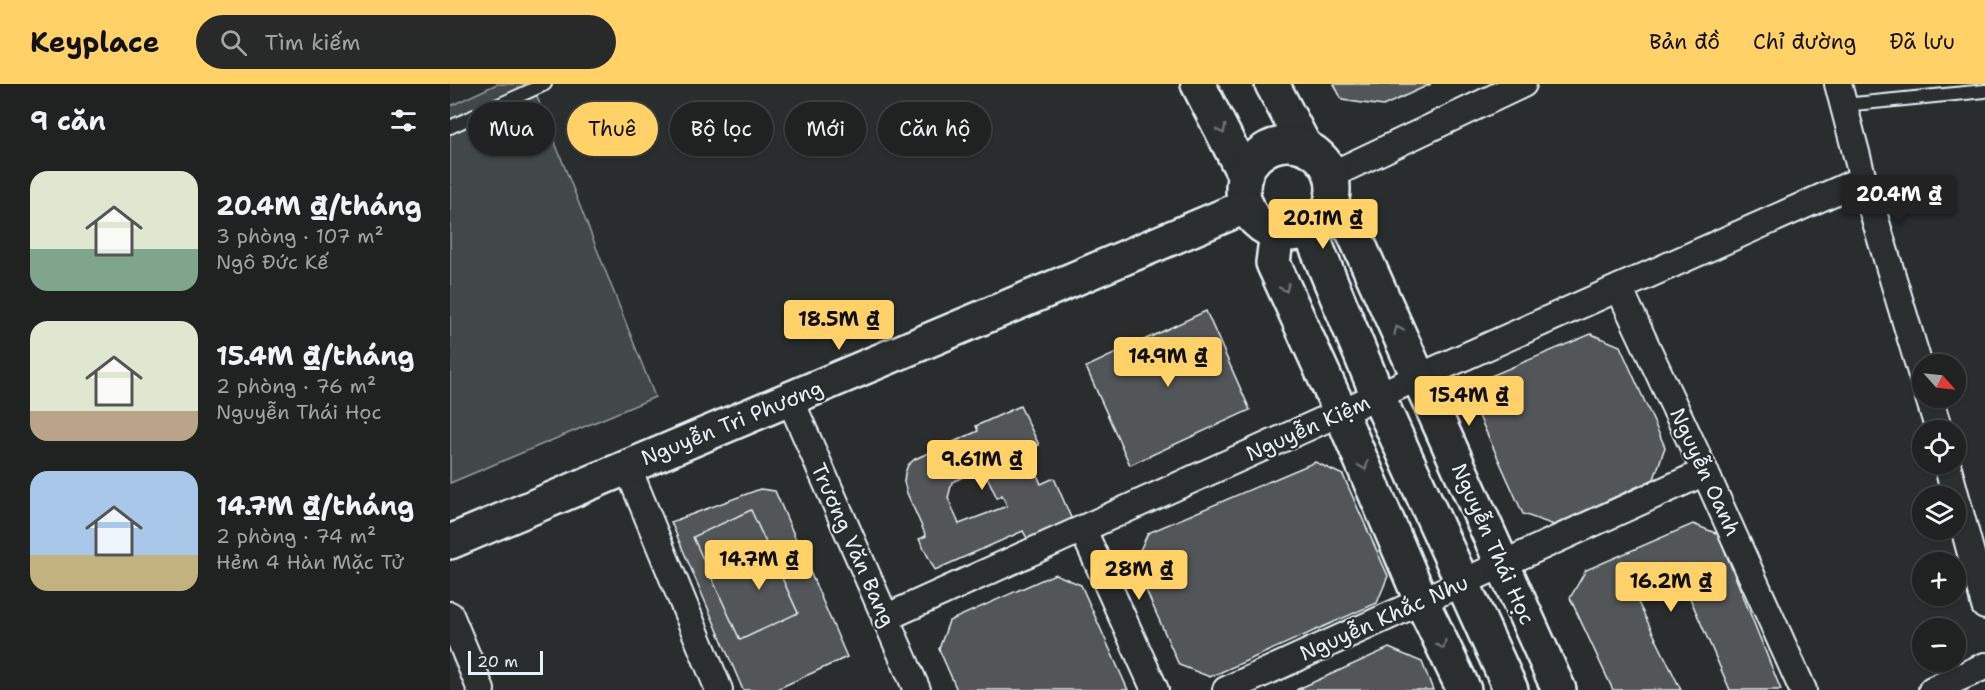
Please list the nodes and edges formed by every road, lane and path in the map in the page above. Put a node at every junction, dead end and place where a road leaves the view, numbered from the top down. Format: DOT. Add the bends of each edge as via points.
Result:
graph roads {
  1 [pos="545,84"];
  2 [pos="1198,84"];
  3 [pos="1272,84"];
  4 [pos="1523,84"];
  5 [pos="1985,91"];
  6 [pos="1841,95"];
  7 [pos="450,127"];
  8 [pos="1305,147"];
  9 [pos="1331,175"];
  10 [pos="1863,179"];
  11 [pos="1246,191"];
  12 [pos="1317,221"];
  13 [pos="1277,232"];
  14 [pos="1619,288"];
  15 [pos="1916,354"];
  16 [pos="1419,377"];
  17 [pos="1378,396"];
  18 [pos="790,399"];
  19 [pos="1341,413"];
  20 [pos="627,466"];
  21 [pos="1705,472"];
  22 [pos="1950,474"];
  23 [pos="1083,530"];
  24 [pos="450,542"];
  25 [pos="1501,565"];
  26 [pos="1462,582"];
  27 [pos="1421,600"];
  28 [pos="1985,606"];
  29 [pos="450,615"];
  30 [pos="885,618"];
  31 [pos="1985,666"];
  32 [pos="481,690"];
  33 [pos="719,690"];
  34 [pos="917,690"];
  35 [pos="1155,690"];
  36 [pos="1226,690"];
  37 [pos="1464,690"];
  38 [pos="1511,690"];
  39 [pos="1559,690"];
  40 [pos="1803,690"];
  41 [pos="1932,690"];
  1 -- 7 [label="lane"];
  2 -- 11 [label="main road, one-way"];
  3 -- 8 [label="main road"];
  4 -- 9 [label="street"];
  5 -- 6 [label="lane"];
  6 -- 10 [label="street"];
  8 -- 9 [label="main road" via="1321,159"];
  8 -- 11 [label="main road" via="1283,144 1261,153 1253,162"];
  9 -- 12 [label="main road" via="1331,201"];
  10 -- 14 [label="street, Nguyễn Kiệm"];
  10 -- 15 [label="street"];
  11 -- 13 [label="main road" via="1254,218"];
  11 -- 18 [label="main road, Nguyễn Tri Phương"];
  12 -- 13 [label="main road" via="1288,234"];
  16 -- 12 [label="main road, Nguyễn Thái Học, one-way" via="1352,226"];
  12 -- 17 [label="main road, Nguyễn Thái Học"];
  13 -- 19 [label="main road, one-way" via="1273,262"];
  14 -- 16 [label="street, Nguyễn Kiệm"];
  14 -- 21 [label="street, Nguyễn Oanh"];
  16 -- 17 [label="street, Nguyễn Kiệm"];
  16 -- 25 [label="main road, Nguyễn Thái Học"];
  17 -- 19 [label="street, Nguyễn Kiệm"];
  17 -- 26 [label="main road, Nguyễn Thái Học"];
  18 -- 20 [label="main road, Nguyễn Tri Phương"];
  18 -- 30 [label="street, Trương Văn Bang"];
  19 -- 23 [label="street, Nguyễn Kiệm"];
  19 -- 27 [label="main road, one-way"];
  20 -- 24 [label="main road, Nguyễn Tri Phương"];
  20 -- 33 [label="street"];
  21 -- 25 [label="street, Nguyễn Khắc Nhu"];
  21 -- 40 [label="street, Nguyễn Oanh"];
  22 -- 28 [label="street"];
  23 -- 30 [label="street, Nguyễn Kiệm"];
  23 -- 35 [label="street"];
  25 -- 26 [label="street, Nguyễn Khắc Nhu"];
  25 -- 39 [label="main road, Nguyễn Thái Học"];
  26 -- 27 [label="street, Nguyễn Khắc Nhu"];
  26 -- 38 [label="main road, Nguyễn Thái Học"];
  27 -- 36 [label="street, Nguyễn Khắc Nhu"];
  27 -- 37 [label="main road, one-way"];
  29 -- 32 [label="street"];
  30 -- 34 [label="street, Trương Văn Bang"];
  31 -- 41 [label="street"];
}
